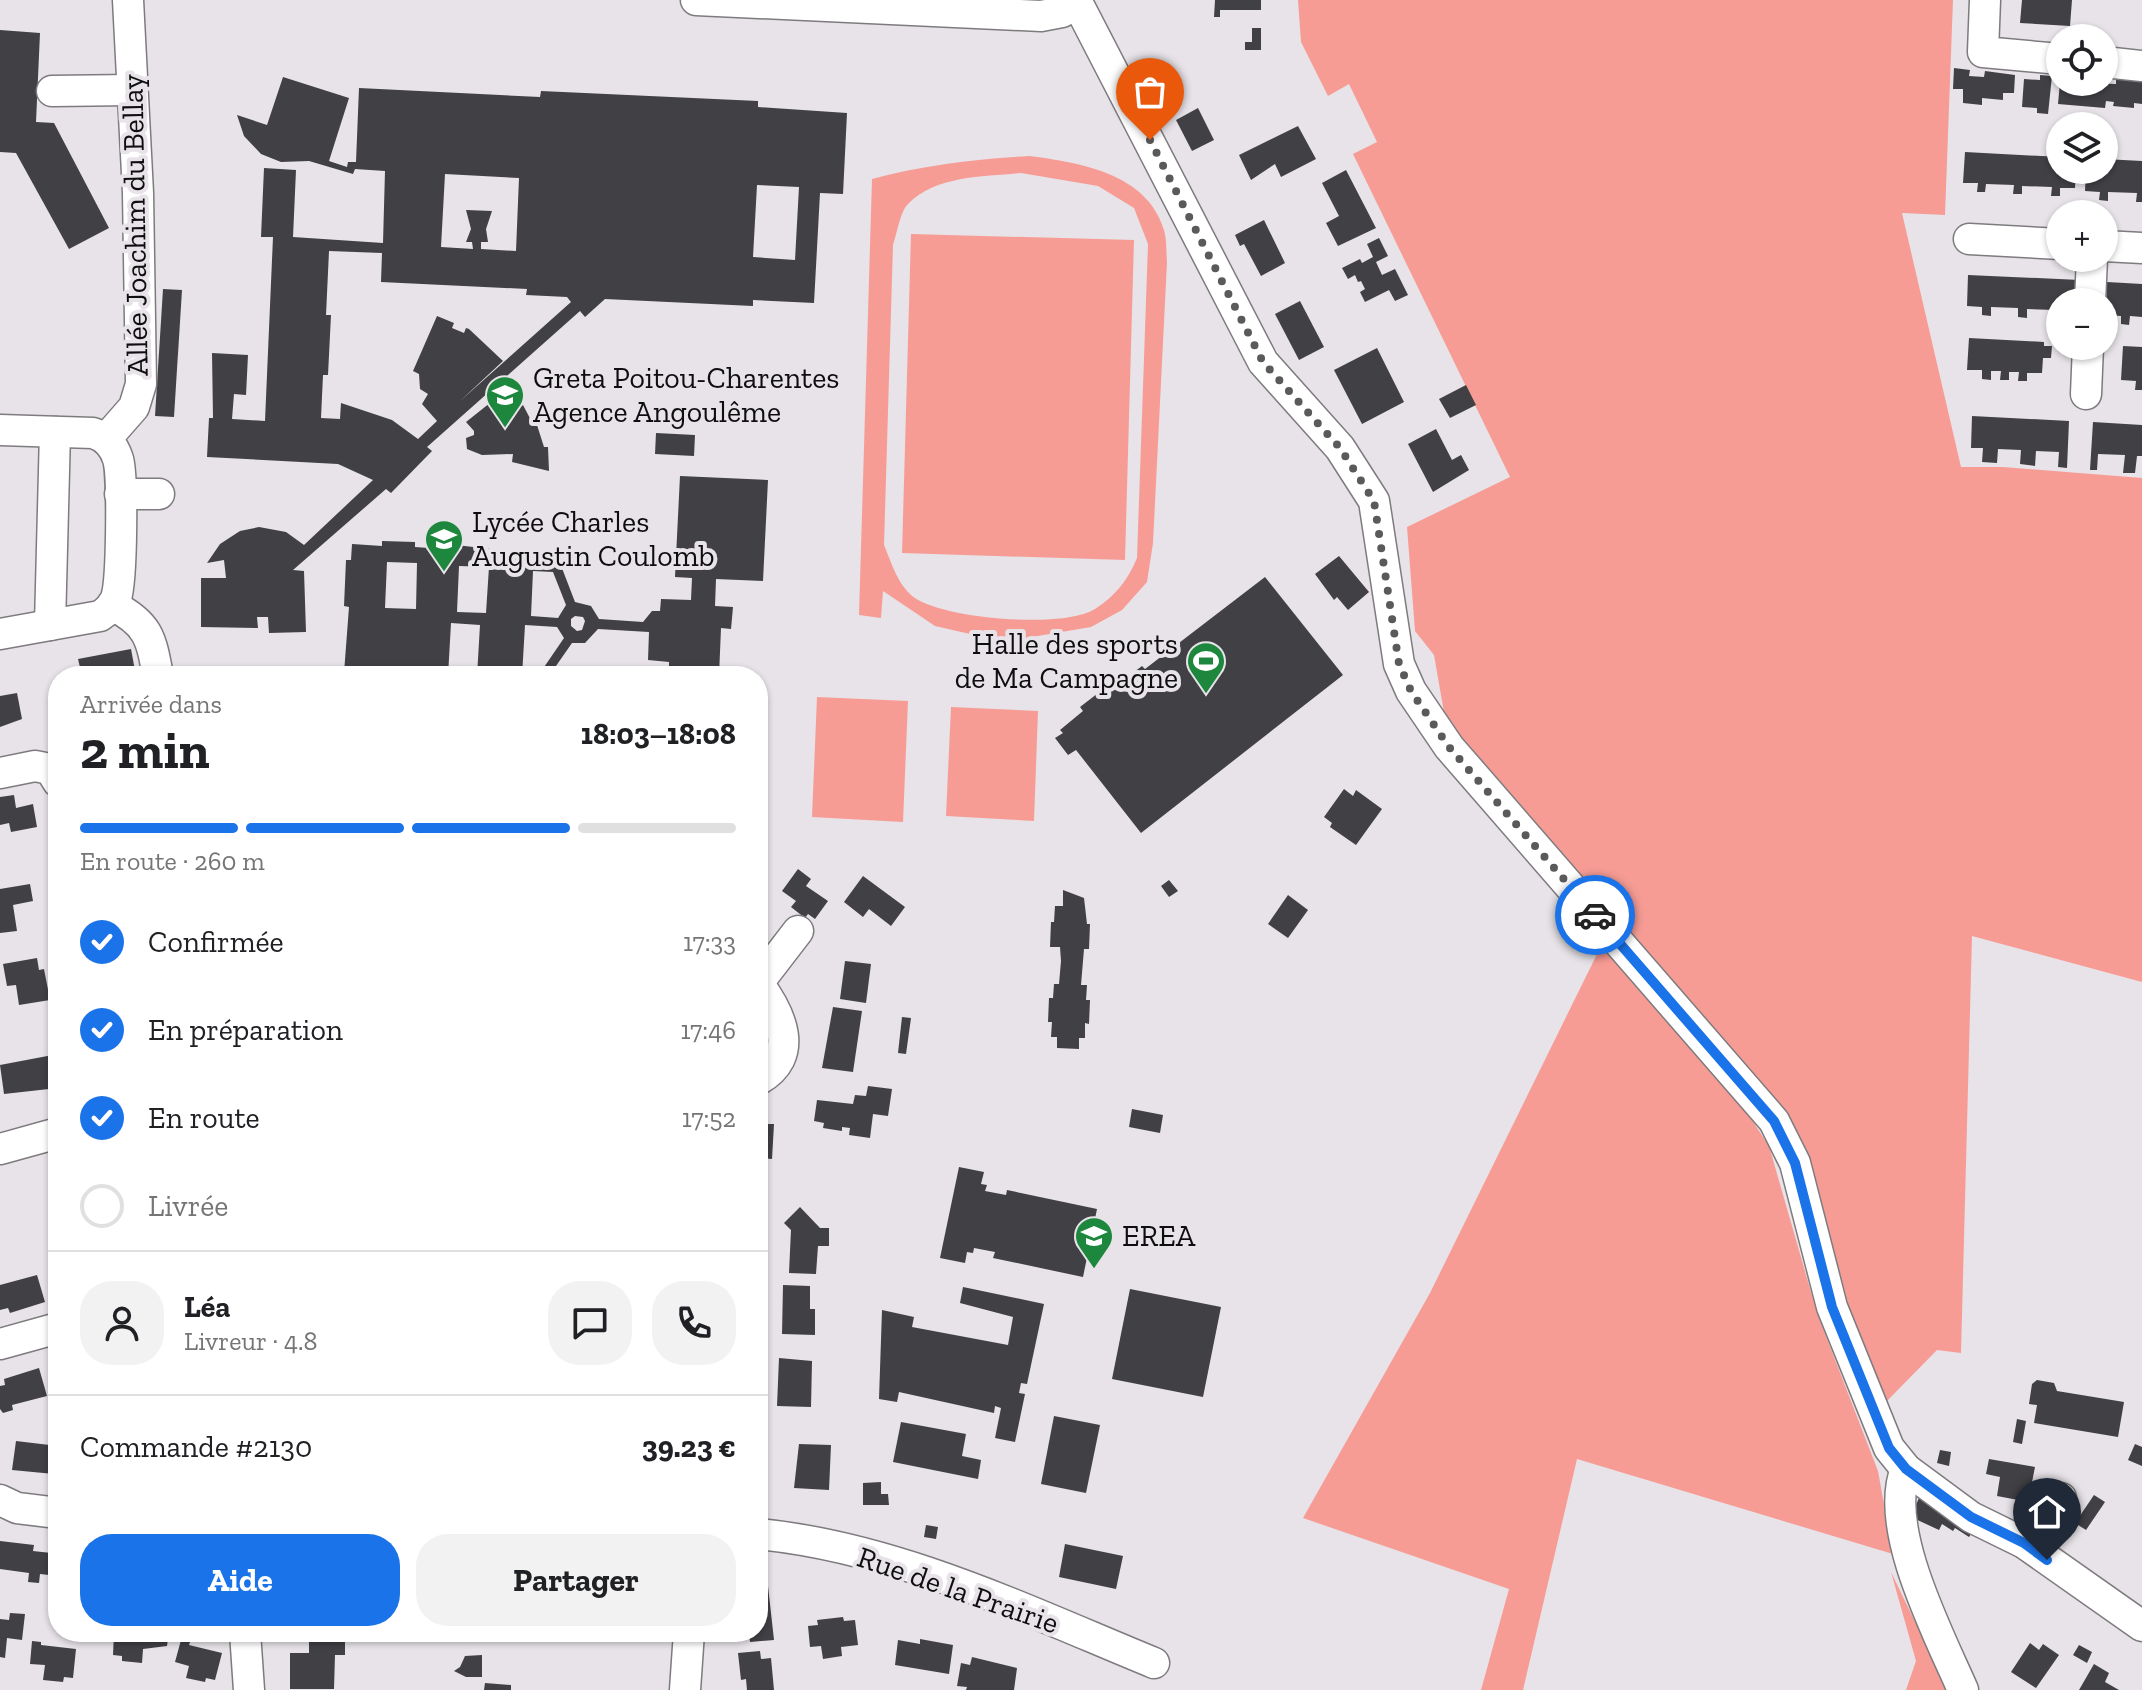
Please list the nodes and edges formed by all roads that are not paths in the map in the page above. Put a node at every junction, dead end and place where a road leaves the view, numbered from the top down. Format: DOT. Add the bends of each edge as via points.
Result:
graph roads {
  1 [pos="128,0"];
  2 [pos="696,0"];
  3 [pos="1985,0"];
  4 [pos="1077,1"];
  5 [pos="886,5"];
  6 [pos="2046,58"];
  7 [pos="2118,63"];
  8 [pos="2142,66"];
  9 [pos="132,90"];
  10 [pos="52,91"];
  11 [pos="1969,239"];
  12 [pos="2046,243"];
  13 [pos="2118,247"];
  14 [pos="2142,248"];
  15 [pos="2087,360"];
  16 [pos="2086,394"];
  17 [pos="0,430"];
  18 [pos="55,432"];
  19 [pos="106,439"];
  20 [pos="120,494"];
  21 [pos="159,494"];
  22 [pos="112,605"];
  23 [pos="50,625"];
  24 [pos="0,634"];
  25 [pos="156,666"];
  26 [pos="48,769"];
  27 [pos="0,773"];
  28 [pos="798,931"];
  29 [pos="768,970"];
  30 [pos="768,997"];
  31 [pos="768,1075"];
  32 [pos="48,1136"];
  33 [pos="0,1149"];
  34 [pos="48,1331"];
  35 [pos="0,1344"];
  36 [pos="1906,1469"];
  37 [pos="2061,1498"];
  38 [pos="0,1500"];
  39 [pos="48,1512"];
  40 [pos="768,1536"];
  41 [pos="2024,1543"];
  42 [pos="2142,1626"];
  43 [pos="246,1642"];
  44 [pos="688,1642"];
  45 [pos="1154,1663"];
  46 [pos="249,1690"];
  47 [pos="685,1690"];
  48 [pos="1963,1690"];
  1 -- 9 [label="street, Allée Joachim du Bellay"];
  2 -- 5 [label="street"];
  3 -- 6 [label="street" via="1983,52"];
  4 -- 5 [label="street" via="1062,12 1041,16"];
  4 -- 36 [label="street" via="1263,362 1340,448 1374,501 1399,664 1411,691 1449,747 1774,1121 1795,1163 1832,1307 1889,1448"];
  7 -- 8 [label="street"];
  9 -- 10 [label="street"];
  9 -- 19 [label="street, Allée Joachim du Bellay" via="141,384 134,407"];
  11 -- 12 [label="street"];
  13 -- 14 [label="street"];
  15 -- 16 [label="street"];
  17 -- 18 [label="street"];
  18 -- 19 [label="street" via="93,433"];
  18 -- 23 [label="street"];
  19 -- 20 [label="street" via="120,464"];
  20 -- 21 [label="street"];
  20 -- 22 [label="street" via="119,579"];
  22 -- 23 [label="street" via="100,616"];
  22 -- 25 [label="street" via="141,623 151,638"];
  23 -- 24 [label="street"];
  26 -- 27 [label="street"];
  28 -- 29 [label="street"];
  30 -- 31 [label="street" via="783,1032 781,1054"];
  32 -- 33 [label="street"];
  34 -- 35 [label="street"];
  36 -- 41 [label="street" via="1971,1517"];
  36 -- 48 [label="street" via="1900,1483 1906,1555"];
  37 -- 41 [label="street"];
  38 -- 39 [label="street"];
  40 -- 45 [label="street, Rue de la Prairie" via="917,1569"];
  41 -- 42 [label="street"];
  43 -- 46 [label="street"];
  44 -- 47 [label="street"];
}
